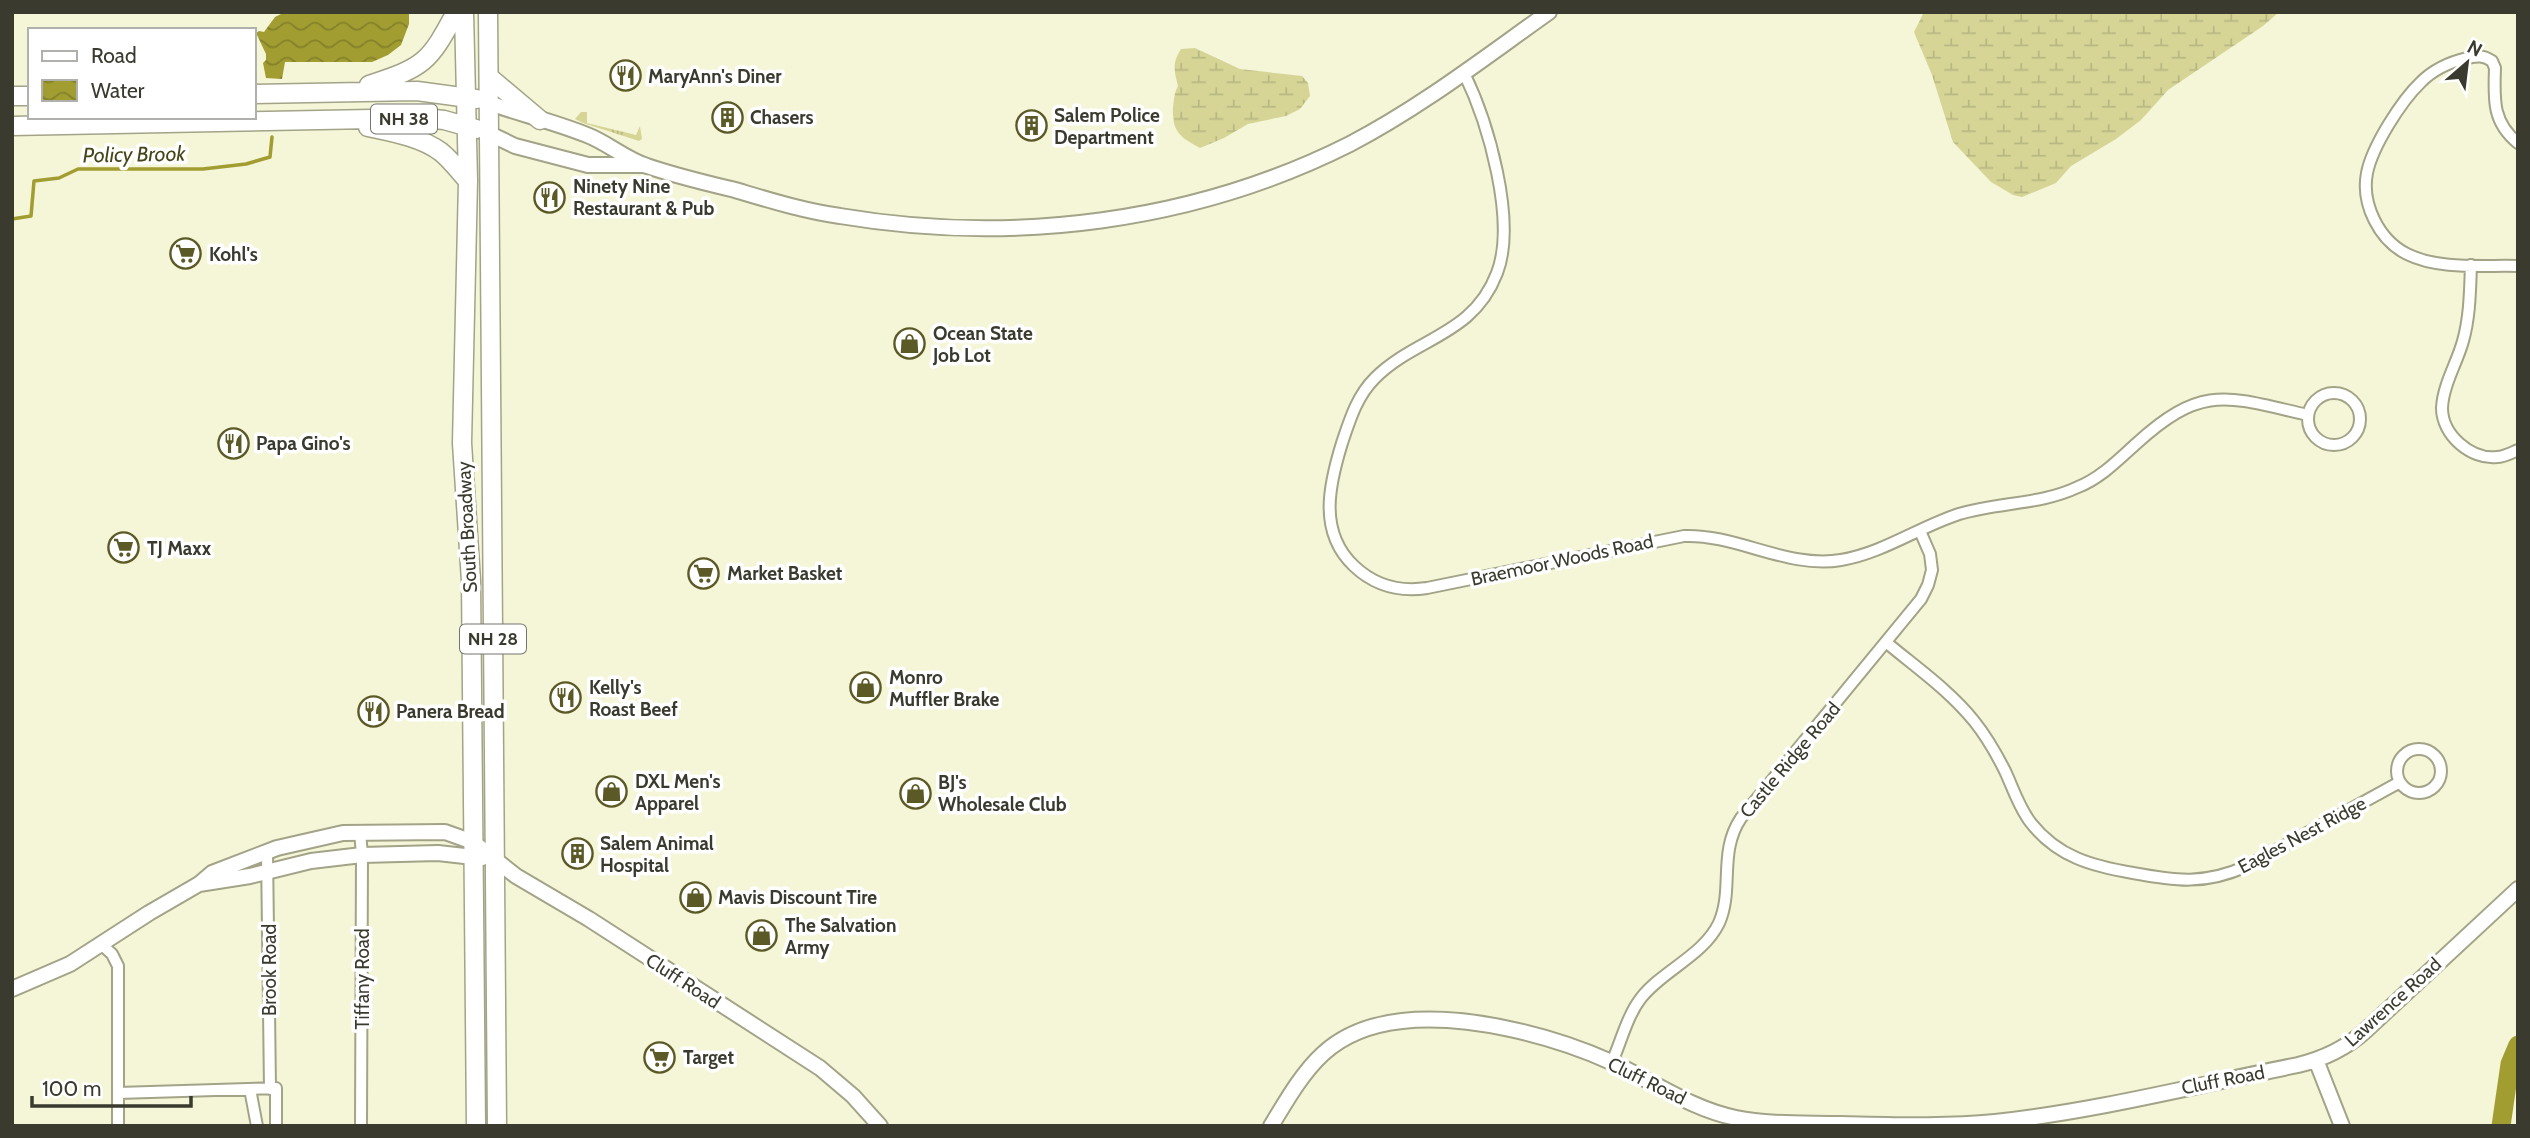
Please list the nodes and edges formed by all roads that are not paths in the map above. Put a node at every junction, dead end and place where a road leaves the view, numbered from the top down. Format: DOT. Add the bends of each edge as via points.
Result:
graph roads {
  1 [pos="456,12"];
  2 [pos="464,12"];
  3 [pos="488,12"];
  4 [pos="1549,12"];
  5 [pos="1464,73"];
  6 [pos="489,77"];
  7 [pos="350,92"];
  8 [pos="256,94"];
  9 [pos="467,97"];
  10 [pos="489,103"];
  11 [pos="540,120"];
  12 [pos="340,121"];
  13 [pos="12,125"];
  14 [pos="467,126"];
  15 [pos="490,134"];
  16 [pos="2518,142"];
  17 [pos="643,166"];
  18 [pos="468,181"];
  19 [pos="2471,265"];
  20 [pos="2518,267"];
  21 [pos="2308,415"];
  22 [pos="2518,450"];
  23 [pos="1920,531"];
  24 [pos="1887,643"];
  25 [pos="2400,782"];
  26 [pos="360,832"];
  27 [pos="473,850"];
  28 [pos="267,852"];
  29 [pos="362,855"];
  30 [pos="494,858"];
  31 [pos="268,871"];
  32 [pos="199,884"];
  33 [pos="2518,889"];
  34 [pos="101,944"];
  35 [pos="12,989"];
  36 [pos="2316,1060"];
  37 [pos="1612,1062"];
  38 [pos="250,1089"];
  39 [pos="273,1089"];
  40 [pos="118,1093"];
  41 [pos="118,1126"];
  42 [pos="257,1126"];
  43 [pos="276,1126"];
  44 [pos="361,1126"];
  45 [pos="476,1126"];
  46 [pos="497,1126"];
  47 [pos="880,1126"];
  48 [pos="1272,1126"];
  49 [pos="2343,1126"];
  1 -- 7 [label="main road" via="430,55 417,66"];
  2 -- 9 [label="main road, South Broadway / NH 28"];
  3 -- 6 [label="main road, South Broadway / NH 28"];
  4 -- 5 [label="street"];
  5 -- 17 [label="street" via="1379,128 1296,168 1227,193 1099,221 987,229 899,224 826,214"];
  5 -- 23 [label="street, Braemoor Woods Road" via="1483,119 1501,196 1502,257 1490,288 1468,316 1385,369 1352,412 1328,507 1337,543 1354,566 1379,583 1415,590 1672,537 1709,537 1822,562 1866,554"];
  6 -- 10 [label="main road, South Broadway / NH 28"];
  6 -- 11 [label="main road"];
  7 -- 8 [label="main road, NH 38"];
  7 -- 9 [label="main road, NH 38" via="417,91"];
  9 -- 10 [label="main road"];
  9 -- 14 [label="main road, South Broadway / NH 28"];
  10 -- 11 [label="street"];
  10 -- 15 [label="main road, South Broadway / NH 28"];
  11 -- 17 [label="street" via="589,135"];
  12 -- 13 [label="main road, NH 38"];
  12 -- 14 [label="main road, NH 38" via="424,118"];
  12 -- 18 [label="main road" via="433,146"];
  14 -- 15 [label="main road"];
  14 -- 18 [label="main road, South Broadway / NH 28"];
  15 -- 17 [label="street" via="515,146 588,165"];
  15 -- 30 [label="main road, South Broadway / NH 28"];
  16 -- 19 [label="street" via="2501,126 2496,113 2492,61 2478,55 2441,67 2422,81 2388,127 2367,171 2371,212 2393,245 2422,260"];
  18 -- 27 [label="main road, South Broadway / NH 28" via="462,443 471,581"];
  19 -- 20 [label="street"];
  19 -- 22 [label="street" via="2467,326 2443,397 2444,422 2455,440 2477,454 2497,457"];
  21 -- 21 [label="street" via="2311,431 2330,444 2347,441 2360,424 2355,404 2337,393 2317,399"];
  21 -- 23 [label="street, Braemoor Woods Road" via="2247,401 2202,401 2166,418 2080,487 2040,501 1960,514"];
  23 -- 24 [label="street, Castle Ridge Road" via="1930,554 1931,578 1921,600"];
  24 -- 25 [label="street, Eagles Nest Ridge" via="1974,721 2038,832 2063,853 2099,866 2183,881 2224,876"];
  24 -- 37 [label="street, Castle Ridge Road" via="1735,827 1718,924 1704,944 1641,998"];
  25 -- 25 [label="street" via="2415,792 2429,790 2441,776 2438,758 2423,749 2409,751 2398,764"];
  26 -- 27 [label="street" via="445,832"];
  26 -- 28 [label="street"];
  26 -- 29 [label="street, Tiffany Road"];
  27 -- 29 [label="street"];
  27 -- 30 [label="street, Cluff Road"];
  27 -- 45 [label="main road, South Broadway / NH 28"];
  28 -- 31 [label="street, Brook Road"];
  28 -- 32 [label="street" via="212,873"];
  29 -- 31 [label="street"];
  29 -- 44 [label="street, Tiffany Road"];
  30 -- 46 [label="main road, South Broadway / NH 28"];
  30 -- 47 [label="street, Cluff Road" via="820,1068"];
  31 -- 32 [label="street"];
  31 -- 39 [label="street, Brook Road"];
  32 -- 34 [label="street"];
  33 -- 36 [label="street, Lawrence Road" via="2355,1040"];
  34 -- 35 [label="street" via="70,964"];
  34 -- 40 [label="street" via="118,966"];
  36 -- 37 [label="street, Cluff Road" via="2038,1116 1957,1125 1737,1118 1698,1106"];
  36 -- 49 [label="street"];
  37 -- 48 [label="street, Cluff Road" via="1482,1025 1424,1020 1378,1025 1344,1038 1317,1058"];
  38 -- 39 [label="street"];
  38 -- 40 [label="street"];
  38 -- 42 [label="street"];
  39 -- 43 [label="street, Brook Road"];
  40 -- 41 [label="street"];
}
